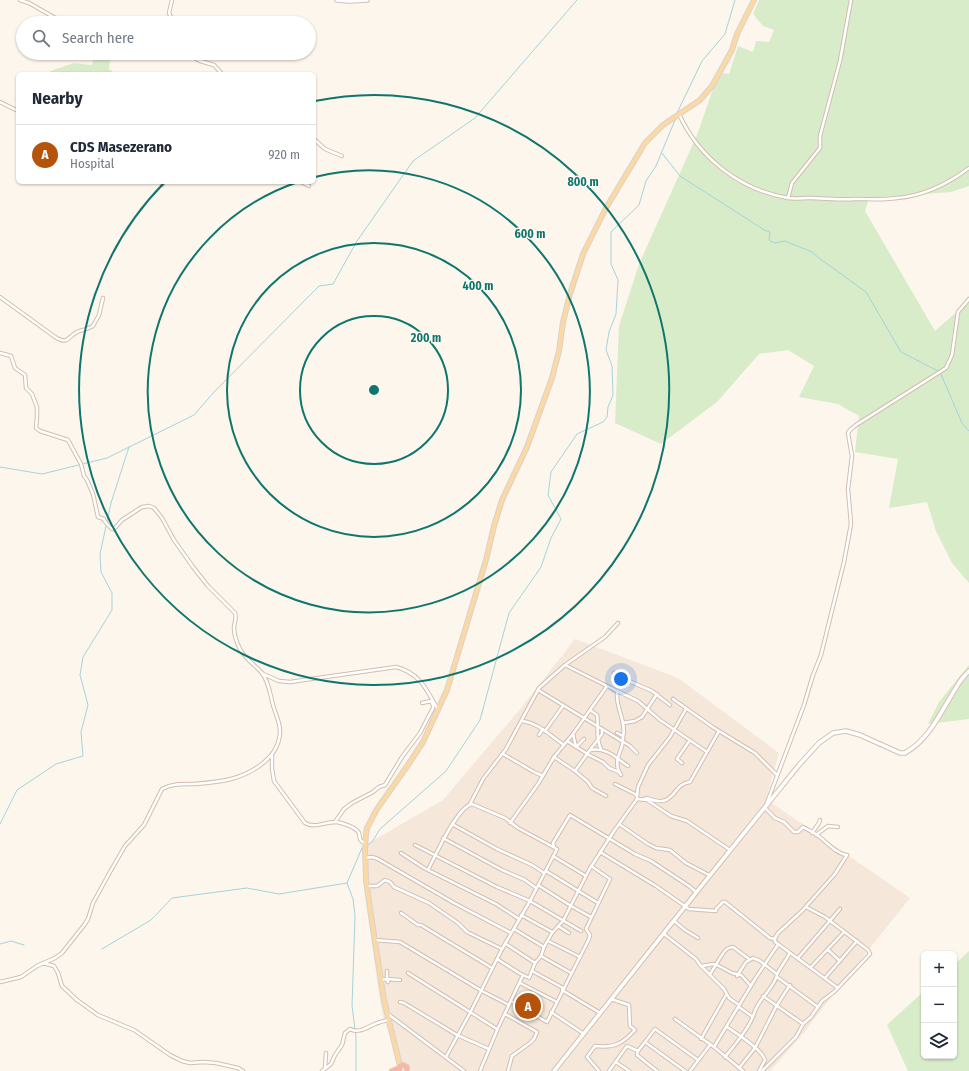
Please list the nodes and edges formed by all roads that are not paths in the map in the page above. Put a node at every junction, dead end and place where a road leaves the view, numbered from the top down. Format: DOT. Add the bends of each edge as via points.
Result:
graph roads {
  1 [pos="20,0"];
  2 [pos="172,0"];
  3 [pos="337,0"];
  4 [pos="367,0"];
  5 [pos="754,0"];
  6 [pos="851,0"];
  7 [pos="52,16"];
  8 [pos="170,16"];
  9 [pos="198,60"];
  10 [pos="220,72"];
  11 [pos="0,102"];
  12 [pos="16,110"];
  13 [pos="679,114"];
  14 [pos="316,141"];
  15 [pos="342,156"];
  16 [pos="969,168"];
  17 [pos="304,184"];
  18 [pos="308,186"];
  19 [pos="788,198"];
  20 [pos="0,297"];
  21 [pos="102,298"];
  22 [pos="969,299"];
  23 [pos="0,353"];
  24 [pos="618,623"];
  25 [pos="565,664"];
  26 [pos="969,671"];
  27 [pos="614,672"];
  28 [pos="262,674"];
  29 [pos="607,686"];
  30 [pos="538,690"];
  31 [pos="617,691"];
  32 [pos="657,694"];
  33 [pos="673,699"];
  34 [pos="422,703"];
  35 [pos="670,705"];
  36 [pos="563,706"];
  37 [pos="686,708"];
  38 [pos="647,709"];
  39 [pos="438,710"];
  40 [pos="590,710"];
  41 [pos="584,718"];
  42 [pos="522,721"];
  43 [pos="623,723"];
  44 [pos="597,726"];
  45 [pos="674,729"];
  46 [pos="544,730"];
  47 [pos="602,730"];
  48 [pos="719,731"];
  49 [pos="617,733"];
  50 [pos="573,734"];
  51 [pos="539,735"];
  52 [pos="623,736"];
  53 [pos="584,739"];
  54 [pos="598,739"];
  55 [pos="690,740"];
  56 [pos="567,741"];
  57 [pos="623,743"];
  58 [pos="564,745"];
  59 [pos="576,747"];
  60 [pos="600,749"];
  61 [pos="588,752"];
  62 [pos="707,752"];
  63 [pos="637,753"];
  64 [pos="272,754"];
  65 [pos="503,754"];
  66 [pos="554,757"];
  67 [pos="617,759"];
  68 [pos="682,763"];
  69 [pos="628,766"];
  70 [pos="575,771"];
  71 [pos="543,776"];
  72 [pos="777,776"];
  73 [pos="615,784"];
  74 [pos="606,796"];
  75 [pos="637,798"];
  76 [pos="644,799"];
  77 [pos="469,804"];
  78 [pos="765,808"];
  79 [pos="820,820"];
  80 [pos="335,822"];
  81 [pos="510,823"];
  82 [pos="452,824"];
  83 [pos="619,824"];
  84 [pos="838,827"];
  85 [pos="812,833"];
  86 [pos="816,835"];
  87 [pos="443,838"];
  88 [pos="609,838"];
  89 [pos="365,843"];
  90 [pos="415,845"];
  91 [pos="554,847"];
  92 [pos="730,850"];
  93 [pos="600,852"];
  94 [pos="401,853"];
  95 [pos="435,855"];
  96 [pos="553,856"];
  97 [pos="365,858"];
  98 [pos="591,866"];
  99 [pos="428,870"];
  100 [pos="545,872"];
  101 [pos="709,875"];
  102 [pos="586,876"];
  103 [pos="367,886"];
  104 [pos="537,886"];
  105 [pos="578,891"];
  106 [pos="696,892"];
  107 [pos="530,901"];
  108 [pos="598,903"];
  109 [pos="571,906"];
  110 [pos="684,907"];
  111 [pos="806,907"];
  112 [pos="840,910"];
  113 [pos="401,913"];
  114 [pos="521,915"];
  115 [pos="591,917"];
  116 [pos="519,919"];
  117 [pos="563,921"];
  118 [pos="673,921"];
  119 [pos="830,921"];
  120 [pos="558,926"];
  121 [pos="514,929"];
  122 [pos="581,931"];
  123 [pos="844,932"];
  124 [pos="511,933"];
  125 [pos="552,933"];
  126 [pos="569,933"];
  127 [pos="663,933"];
  128 [pos="698,938"];
  129 [pos="775,939"];
  130 [pos="375,940"];
  131 [pos="548,941"];
  132 [pos="857,941"];
  133 [pos="506,944"];
  134 [pos="778,944"];
  135 [pos="544,947"];
  136 [pos="502,949"];
  137 [pos="828,950"];
  138 [pos="790,954"];
  139 [pos="541,956"];
  140 [pos="580,957"];
  141 [pos="798,958"];
  142 [pos="497,959"];
  143 [pos="749,959"];
  144 [pos="840,961"];
  145 [pos="42,963"];
  146 [pos="535,963"];
  147 [pos="717,965"];
  148 [pos="765,965"];
  149 [pos="701,966"];
  150 [pos="811,967"];
  151 [pos="492,968"];
  152 [pos="532,970"];
  153 [pos="387,971"];
  154 [pos="408,973"];
  155 [pos="571,973"];
  156 [pos="710,974"];
  157 [pos="523,975"];
  158 [pos="777,975"];
  159 [pos="737,976"];
  160 [pos="825,978"];
  161 [pos="381,980"];
  162 [pos="400,980"];
  163 [pos="388,981"];
  164 [pos="0,982"];
  165 [pos="520,983"];
  166 [pos="790,985"];
  167 [pos="751,986"];
  168 [pos="838,988"];
  169 [pos="563,989"];
  170 [pos="482,991"];
  171 [pos="726,995"];
  172 [pos="764,996"];
  173 [pos="611,998"];
  174 [pos="511,1001"];
  175 [pos="400,1002"];
  176 [pos="557,1002"];
  177 [pos="777,1004"];
  178 [pos="509,1005"];
  179 [pos="739,1006"];
  180 [pos="818,1007"];
  181 [pos="552,1012"];
  182 [pos="386,1013"];
  183 [pos="470,1013"];
  184 [pos="600,1013"];
  185 [pos="505,1014"];
  186 [pos="753,1017"];
  187 [pos="675,1019"];
  188 [pos="388,1020"];
  189 [pos="803,1024"];
  190 [pos="727,1027"];
  191 [pos="497,1029"];
  192 [pos="584,1034"];
  193 [pos="457,1035"];
  194 [pos="741,1037"];
  195 [pos="701,1038"];
  196 [pos="645,1042"];
  197 [pos="710,1045"];
  198 [pos="714,1047"];
  199 [pos="755,1048"];
  200 [pos="489,1049"];
  201 [pos="638,1051"];
  202 [pos="326,1053"];
  203 [pos="446,1057"];
  204 [pos="725,1057"];
  205 [pos="698,1060"];
  206 [pos="616,1062"];
  207 [pos="325,1068"];
  208 [pos="400,1068"];
  209 [pos="739,1068"];
  210 [pos="243,1071"];
  211 [pos="322,1071"];
  212 [pos="392,1071"];
  213 [pos="407,1071"];
  214 [pos="464,1071"];
  215 [pos="480,1071"];
  216 [pos="508,1071"];
  217 [pos="554,1071"];
  218 [pos="597,1071"];
  219 [pos="610,1071"];
  220 [pos="629,1071"];
  221 [pos="657,1071"];
  222 [pos="685,1071"];
  223 [pos="690,1071"];
  224 [pos="743,1071"];
  225 [pos="759,1071"];
  226 [pos="762,1071"];
  1 -- 7 [label="street"];
  2 -- 8 [label="street"];
  3 -- 4 [label="main road"];
  5 -- 13 [label="main road" via="732,50 712,86 700,100"];
  6 -- 19 [label="street" via="840,61 820,136 821,147 792,183"];
  9 -- 10 [label="street" via="214,65"];
  11 -- 12 [label="street"];
  13 -- 19 [label="street" via="692,138 719,166 749,186"];
  13 -- 39 [label="main road" via="658,129 645,143 606,208 583,254 570,294 552,378 527,447 502,500 454,670"];
  14 -- 15 [label="street" via="325,149"];
  16 -- 19 [label="street" via="923,193 898,198"];
  17 -- 18 [label="street"];
  20 -- 21 [label="street" via="54,337 64,341 93,326"];
  22 -- 72 [label="street" via="958,312 952,355 946,368 848,432 852,456 848,489 851,524 844,562 821,655"];
  23 -- 28 [label="street" via="11,356 15,368 25,375 26,388 32,394 37,407 36,428 67,438 71,444 82,464 98,517 114,529 122,520 142,507 154,508 193,567 208,586 236,613 234,630 240,648"];
  24 -- 25 [label="street" via="605,637"];
  25 -- 29 [label="street"];
  25 -- 30 [label="street"];
  26 -- 78 [label="main road" via="956,686 932,727 910,750 900,753 860,735 846,731 833,733 811,750"];
  27 -- 32 [label="street"];
  28 -- 39 [label="street" via="284,682 396,667 410,671 423,683"];
  28 -- 64 [label="street" via="268,684 280,728"];
  29 -- 31 [label="street"];
  29 -- 40 [label="street"];
  30 -- 36 [label="street"];
  30 -- 42 [label="street"];
  31 -- 38 [label="street"];
  31 -- 43 [label="street" via="617,702"];
  32 -- 35 [label="street"];
  32 -- 38 [label="street"];
  33 -- 37 [label="street"];
  34 -- 80 [label="street" via="431,701 433,708 420,733 385,785 352,803"];
  36 -- 41 [label="street"];
  36 -- 46 [label="street"];
  37 -- 45 [label="street"];
  37 -- 48 [label="street"];
  38 -- 43 [label="street" via="635,721"];
  38 -- 45 [label="street"];
  39 -- 89 [label="main road" via="417,752 373,815 367,828"];
  40 -- 41 [label="street"];
  40 -- 44 [label="street" via="597,715"];
  41 -- 44 [label="street"];
  41 -- 50 [label="street"];
  42 -- 46 [label="street" via="529,721"];
  42 -- 65 [label="street"];
  43 -- 52 [label="street"];
  44 -- 47 [label="street"];
  44 -- 54 [label="street"];
  45 -- 55 [label="street"];
  45 -- 75 [label="street" via="648,765 638,787"];
  46 -- 51 [label="street"];
  46 -- 58 [label="street"];
  47 -- 54 [label="street"];
  47 -- 57 [label="street"];
  48 -- 62 [label="street"];
  48 -- 72 [label="street" via="755,753"];
  49 -- 52 [label="street"];
  50 -- 56 [label="street"];
  50 -- 59 [label="street"];
  52 -- 57 [label="street"];
  53 -- 59 [label="street"];
  54 -- 60 [label="street"];
  54 -- 61 [label="street"];
  55 -- 62 [label="street"];
  55 -- 68 [label="street" via="677,759"];
  56 -- 58 [label="street"];
  56 -- 59 [label="street"];
  57 -- 63 [label="street"];
  57 -- 67 [label="street"];
  58 -- 66 [label="street"];
  59 -- 61 [label="street"];
  60 -- 61 [label="street"];
  60 -- 67 [label="street"];
  61 -- 67 [label="street" via="620,773"];
  61 -- 70 [label="street"];
  62 -- 76 [label="street" via="690,782 683,784 671,797 658,802"];
  64 -- 80 [label="street" via="274,781 301,819 310,826"];
  64 -- 145 [label="street" via="257,768 231,779 212,783 172,785 162,789 144,825 125,846 96,895 88,919 59,956"];
  65 -- 71 [label="street"];
  65 -- 77 [label="street" via="483,779"];
  66 -- 70 [label="street"];
  66 -- 71 [label="street"];
  67 -- 69 [label="street"];
  70 -- 74 [label="street" via="592,788"];
  71 -- 81 [label="street"];
  72 -- 78 [label="street"];
  73 -- 75 [label="street"];
  75 -- 76 [label="street"];
  75 -- 83 [label="street"];
  76 -- 92 [label="street" via="671,816 687,821"];
  77 -- 81 [label="street" via="497,814"];
  77 -- 82 [label="street"];
  78 -- 85 [label="street" via="795,832 802,827"];
  78 -- 92 [label="main road"];
  79 -- 85 [label="street"];
  80 -- 89 [label="street" via="356,830"];
  81 -- 91 [label="street"];
  82 -- 87 [label="street"];
  82 -- 100 [label="street"];
  83 -- 88 [label="street"];
  83 -- 101 [label="street" via="648,844 670,850 686,863"];
  84 -- 86 [label="street" via="828,826"];
  85 -- 86 [label="street"];
  86 -- 111 [label="street" via="844,855 847,854 835,874"];
  87 -- 95 [label="street"];
  87 -- 104 [label="street"];
  88 -- 91 [label="street" via="570,815 553,843"];
  88 -- 93 [label="street"];
  88 -- 106 [label="street" via="651,861"];
  89 -- 97 [label="main road"];
  90 -- 95 [label="street"];
  91 -- 96 [label="street" via="557,849"];
  92 -- 101 [label="main road"];
  93 -- 98 [label="street"];
  93 -- 110 [label="street" via="656,886"];
  94 -- 99 [label="street"];
  95 -- 99 [label="street"];
  95 -- 107 [label="street" via="496,887"];
  96 -- 100 [label="street"];
  96 -- 102 [label="street"];
  97 -- 103 [label="main road"];
  97 -- 124 [label="street" via="378,859"];
  98 -- 102 [label="street"];
  98 -- 108 [label="street" via="610,879"];
  99 -- 116 [label="street" via="496,904"];
  100 -- 104 [label="street"];
  100 -- 105 [label="street"];
  101 -- 106 [label="main road"];
  102 -- 105 [label="street"];
  103 -- 130 [label="main road"];
  103 -- 136 [label="street" via="377,886 385,880 388,881 394,887 428,903 468,932"];
  104 -- 107 [label="street"];
  104 -- 109 [label="street"];
  105 -- 108 [label="street"];
  105 -- 109 [label="street"];
  106 -- 110 [label="main road"];
  107 -- 114 [label="street"];
  107 -- 117 [label="street"];
  108 -- 115 [label="street"];
  109 -- 115 [label="street"];
  109 -- 117 [label="street"];
  110 -- 118 [label="main road"];
  110 -- 129 [label="street" via="688,910 716,911 725,902 770,938"];
  111 -- 119 [label="street"];
  111 -- 129 [label="street"];
  112 -- 119 [label="street"];
  113 -- 151 [label="street"];
  114 -- 116 [label="street"];
  114 -- 125 [label="street"];
  115 -- 140 [label="street" via="586,930 590,935 589,939"];
  116 -- 121 [label="street"];
  117 -- 120 [label="street"];
  117 -- 122 [label="street"];
  118 -- 127 [label="main road"];
  118 -- 128 [label="street"];
  119 -- 123 [label="street"];
  119 -- 141 [label="street"];
  120 -- 125 [label="street"];
  120 -- 126 [label="street"];
  121 -- 124 [label="street"];
  121 -- 135 [label="street"];
  123 -- 132 [label="street"];
  123 -- 137 [label="street"];
  124 -- 133 [label="street"];
  125 -- 131 [label="street"];
  127 -- 149 [label="street" via="696,959"];
  127 -- 173 [label="main road"];
  129 -- 134 [label="street"];
  130 -- 161 [label="main road"];
  130 -- 170 [label="street" via="400,942"];
  131 -- 135 [label="street"];
  131 -- 140 [label="street"];
  132 -- 144 [label="street"];
  132 -- 168 [label="street" via="870,951 870,954"];
  133 -- 136 [label="street"];
  133 -- 146 [label="street"];
  134 -- 138 [label="street"];
  134 -- 148 [label="street"];
  135 -- 139 [label="street"];
  136 -- 142 [label="street"];
  137 -- 144 [label="street"];
  137 -- 150 [label="street"];
  138 -- 141 [label="street"];
  138 -- 158 [label="street"];
  139 -- 146 [label="street"];
  139 -- 155 [label="street"];
  140 -- 155 [label="street"];
  141 -- 150 [label="street"];
  142 -- 151 [label="street"];
  142 -- 157 [label="street"];
  143 -- 147 [label="street" via="734,947 728,948"];
  143 -- 148 [label="street" via="755,958"];
  143 -- 159 [label="street"];
  144 -- 160 [label="street"];
  145 -- 164 [label="street" via="21,977"];
  145 -- 210 [label="street" via="54,966 61,985 102,1018 134,1030 187,1063 216,1063"];
  146 -- 152 [label="street"];
  147 -- 149 [label="street"];
  147 -- 156 [label="street"];
  147 -- 159 [label="street"];
  148 -- 158 [label="street"];
  148 -- 167 [label="street"];
  149 -- 156 [label="street"];
  150 -- 160 [label="street"];
  151 -- 170 [label="street"];
  152 -- 157 [label="street" via="529,978"];
  152 -- 169 [label="street"];
  153 -- 163 [label="street"];
  154 -- 183 [label="street"];
  155 -- 169 [label="street"];
  156 -- 171 [label="street" via="727,992"];
  157 -- 165 [label="street"];
  158 -- 166 [label="street"];
  158 -- 172 [label="street"];
  159 -- 167 [label="street" via="741,975"];
  160 -- 168 [label="street"];
  161 -- 163 [label="street"];
  161 -- 182 [label="main road"];
  162 -- 163 [label="street"];
  165 -- 174 [label="street"];
  165 -- 176 [label="street"];
  166 -- 177 [label="street"];
  166 -- 180 [label="street"];
  167 -- 179 [label="street"];
  168 -- 180 [label="street"];
  169 -- 176 [label="street"];
  169 -- 184 [label="street"];
  170 -- 178 [label="street"];
  170 -- 183 [label="street"];
  171 -- 179 [label="street"];
  171 -- 195 [label="street"];
  172 -- 177 [label="street"];
  172 -- 186 [label="street" via="757,1005"];
  173 -- 184 [label="main road"];
  173 -- 218 [label="street" via="629,1005 630,1026 635,1030 620,1044 595,1046 588,1057"];
  174 -- 178 [label="street"];
  174 -- 181 [label="street" via="547,1022"];
  175 -- 193 [label="street"];
  176 -- 181 [label="street"];
  177 -- 189 [label="street"];
  177 -- 199 [label="street"];
  178 -- 185 [label="street"];
  179 -- 186 [label="street"];
  179 -- 190 [label="street"];
  180 -- 189 [label="street"];
  181 -- 192 [label="street"];
  182 -- 188 [label="main road"];
  182 -- 203 [label="street"];
  183 -- 191 [label="street"];
  183 -- 193 [label="street"];
  184 -- 192 [label="main road"];
  185 -- 191 [label="street"];
  185 -- 216 [label="street" via="537,1032 530,1043 512,1056"];
  186 -- 194 [label="street"];
  187 -- 195 [label="street"];
  188 -- 207 [label="street" via="364,1030 347,1030 331,1064"];
  188 -- 208 [label="main road"];
  189 -- 226 [label="street" via="796,1037"];
  190 -- 194 [label="street"];
  190 -- 198 [label="street"];
  191 -- 200 [label="street"];
  192 -- 217 [label="main road"];
  193 -- 200 [label="street"];
  193 -- 203 [label="street"];
  194 -- 199 [label="street"];
  194 -- 204 [label="street"];
  195 -- 197 [label="street"];
  196 -- 201 [label="street"];
  196 -- 205 [label="street" via="655,1029"];
  196 -- 222 [label="street"];
  197 -- 198 [label="street"];
  197 -- 205 [label="street"];
  198 -- 204 [label="street"];
  199 -- 209 [label="street"];
  199 -- 225 [label="street" via="765,1059"];
  200 -- 215 [label="street"];
  201 -- 206 [label="street" via="628,1046"];
  201 -- 221 [label="street" via="637,1056"];
  202 -- 207 [label="street"];
  203 -- 214 [label="street"];
  204 -- 209 [label="street"];
  205 -- 223 [label="street"];
  206 -- 219 [label="street"];
  206 -- 220 [label="street"];
  207 -- 211 [label="street"];
  208 -- 212 [label="highway"];
  208 -- 213 [label="highway" via="407,1067"];
  209 -- 224 [label="street"];
}
